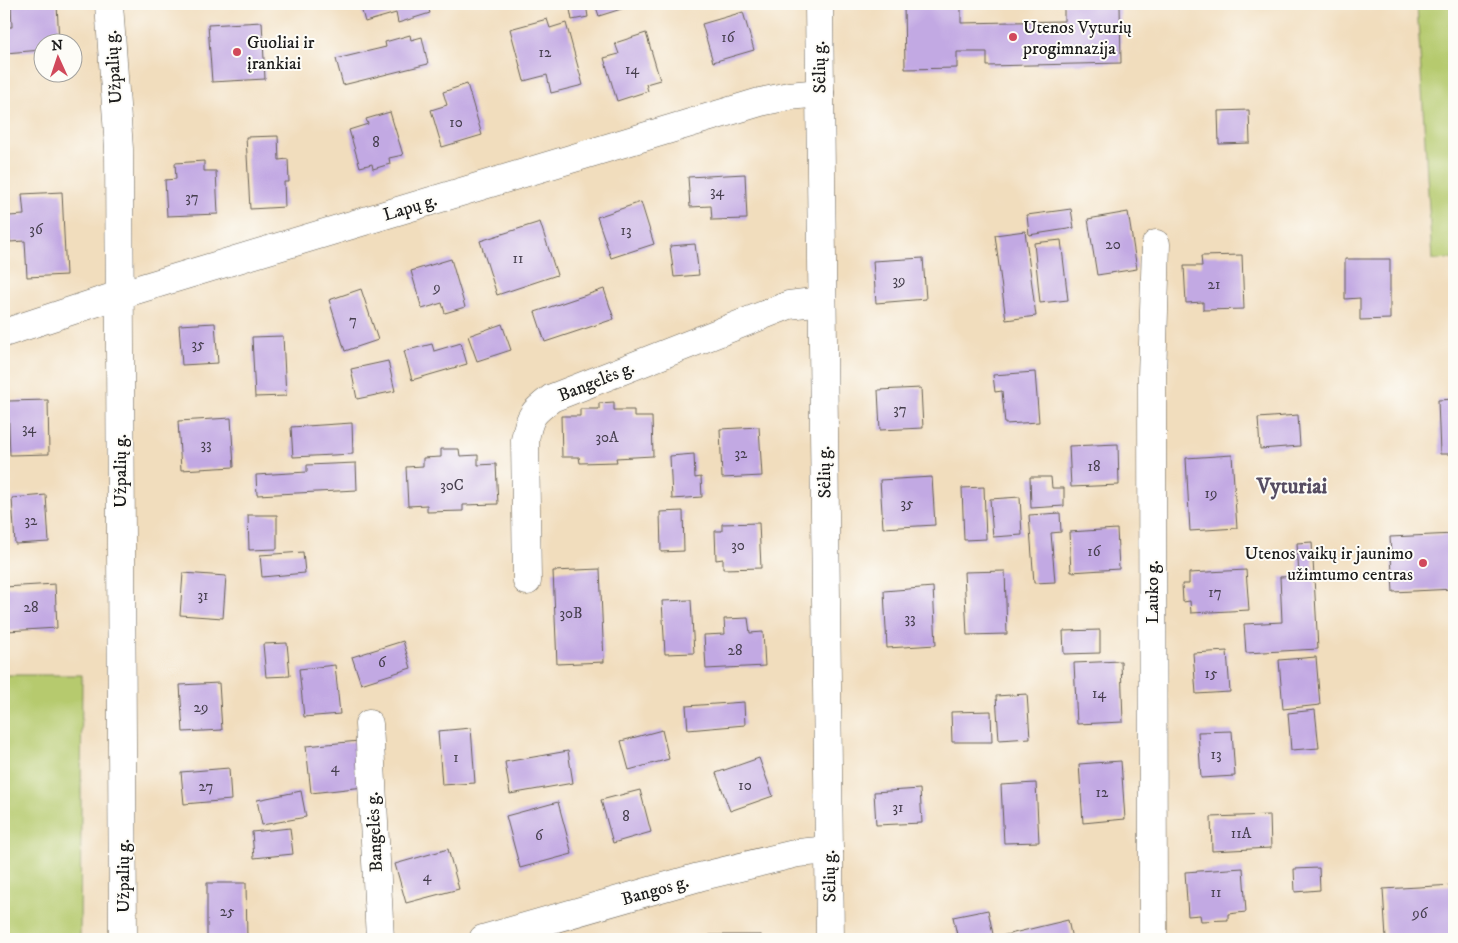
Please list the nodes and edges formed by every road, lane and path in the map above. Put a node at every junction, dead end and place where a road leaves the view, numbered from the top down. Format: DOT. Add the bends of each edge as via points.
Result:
graph roads {
  1 [pos="109,4"];
  2 [pos="819,4"];
  3 [pos="820,93"];
  4 [pos="1156,244"];
  5 [pos="119,295"];
  6 [pos="822,301"];
  7 [pos="4,333"];
  8 [pos="527,581"];
  9 [pos="369,724"];
  10 [pos="829,850"];
  11 [pos="123,939"];
  12 [pos="380,939"];
  13 [pos="483,939"];
  14 [pos="830,939"];
  15 [pos="1153,939"];
  1 -- 5 [label="street, Užpalių g." via="119,149"];
  2 -- 3 [label="street, Sėlių g."];
  3 -- 5 [label="street, Lapų g." via="760,102"];
  3 -- 6 [label="street, Sėlių g."];
  4 -- 15 [label="street, Lauko g." via="1152,377"];
  5 -- 7 [label="street, Lapų g."];
  5 -- 11 [label="street, Užpalių g."];
  6 -- 8 [label="street, Bangelės g." via="788,304 552,398 535,411 527,425 525,440"];
  6 -- 10 [label="street, Sėlių g."];
  9 -- 12 [label="street, Bangelės g."];
  10 -- 13 [label="street, Bangos g." via="798,853 699,877"];
  10 -- 14 [label="street, Sėlių g."];
}
